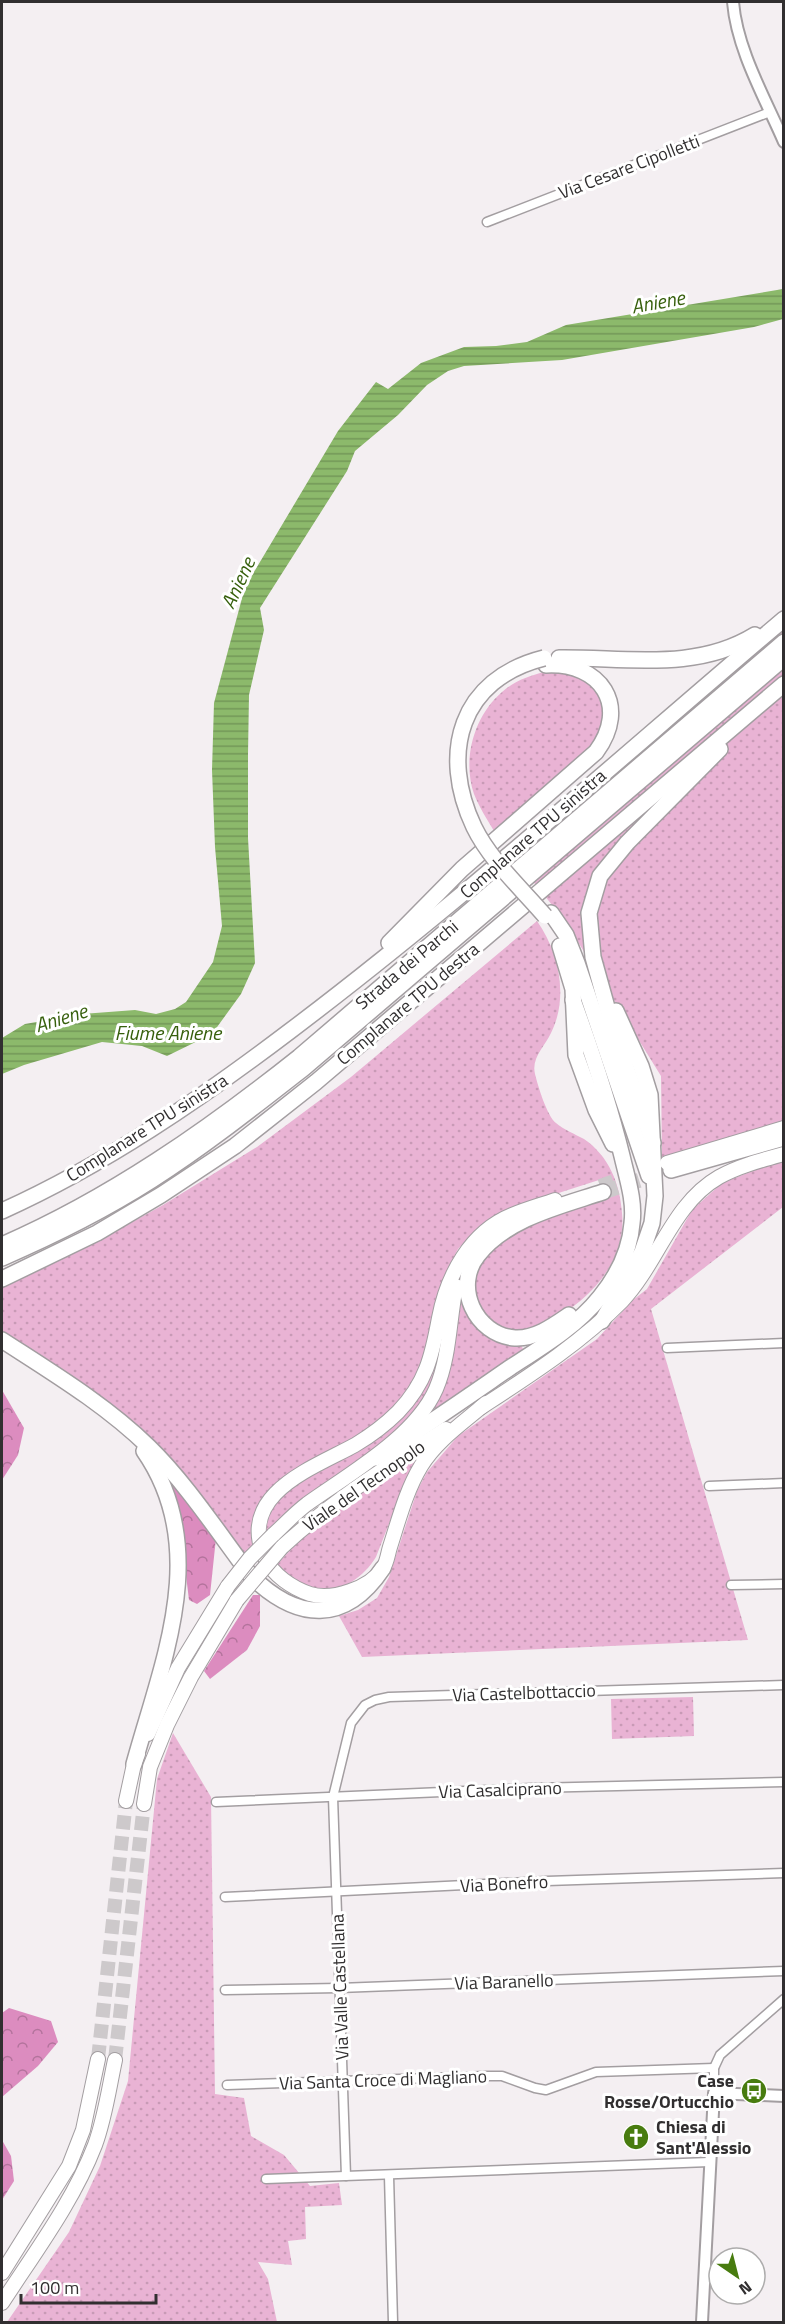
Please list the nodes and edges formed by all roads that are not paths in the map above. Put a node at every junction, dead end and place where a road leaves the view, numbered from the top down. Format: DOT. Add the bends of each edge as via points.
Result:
graph roads {
  1 [pos="733,2"];
  2 [pos="770,112"];
  3 [pos="783,142"];
  4 [pos="487,222"];
  5 [pos="783,613"];
  6 [pos="783,619"];
  7 [pos="783,642"];
  8 [pos="783,658"];
  9 [pos="545,661"];
  10 [pos="783,685"];
  11 [pos="548,914"];
  12 [pos="289,1032"];
  13 [pos="783,1128"];
  14 [pos="783,1138"];
  15 [pos="783,1154"];
  16 [pos="669,1166"];
  17 [pos="601,1189"];
  18 [pos="655,1196"];
  19 [pos="84,1205"];
  20 [pos="2,1211"];
  21 [pos="2,1237"];
  22 [pos="2,1245"];
  23 [pos="2,1258"];
  24 [pos="461,1260"];
  25 [pos="2,1279"];
  26 [pos="609,1284"];
  27 [pos="602,1321"];
  28 [pos="2,1340"];
  29 [pos="783,1343"];
  30 [pos="667,1348"];
  31 [pos="486,1403"];
  32 [pos="125,1424"];
  33 [pos="375,1458"];
  34 [pos="783,1483"];
  35 [pos="710,1486"];
  36 [pos="383,1568"];
  37 [pos="783,1584"];
  38 [pos="731,1585"];
  39 [pos="783,1685"];
  40 [pos="134,1764"];
  41 [pos="783,1782"];
  42 [pos="333,1797"];
  43 [pos="126,1801"];
  44 [pos="216,1802"];
  45 [pos="144,1804"];
  46 [pos="783,1873"];
  47 [pos="337,1893"];
  48 [pos="225,1897"];
  49 [pos="783,1971"];
  50 [pos="339,1988"];
  51 [pos="225,1990"];
  52 [pos="783,1999"];
  53 [pos="98,2059"];
  54 [pos="115,2060"];
  55 [pos="714,2068"];
  56 [pos="344,2082"];
  57 [pos="227,2085"];
  58 [pos="714,2093"];
  59 [pos="783,2097"];
  60 [pos="709,2162"];
  61 [pos="346,2176"];
  62 [pos="389,2176"];
  63 [pos="266,2179"];
  64 [pos="2,2273"];
  65 [pos="2,2303"];
  66 [pos="393,2322"];
  67 [pos="702,2322"];
  1 -- 2 [label="street" via="741,39"];
  2 -- 3 [label="street"];
  2 -- 4 [label="street, Via Cesare Cipolletti"];
  5 -- 9 [label="highway" via="738,644 712,654 670,661 595,657"];
  6 -- 12 [label="highway, Complanare TPU sinistra" via="480,880"];
  7 -- 19 [label="highway, Strada dei Parchi" via="299,1058 200,1133"];
  8 -- 23 [label="highway, Strada dei Parchi" via="258,1104 151,1181 88,1217"];
  9 -- 11 [label="highway, bridge" via="508,673 480,695 460,735 457,769 460,791 490,852"];
  9 -- 12 [label="highway" via="568,665 599,681 611,707 604,742"];
  10 -- 18 [label="highway" via="627,843 600,876 589,913 593,957 615,1036 653,1143"];
  10 -- 25 [label="highway, Complanare TPU destra" via="316,1082 234,1146 97,1233"];
  11 -- 18 [label="highway" via="566,935 577,963"];
  11 -- 26 [label="highway" via="566,963 576,1055 596,1110 625,1168 633,1209 625,1253"];
  12 -- 20 [label="highway, Complanare TPU sinistra" via="200,1098 109,1156"];
  13 -- 16 [label="highway"];
  14 -- 16 [label="highway"];
  15 -- 27 [label="highway, Viale del Tecnopolo" via="725,1174 694,1196 639,1281"];
  17 -- 24 [label="highway" via="503,1219 479,1237"];
  17 -- 26 [label="highway" via="507,1229 478,1254 469,1271 468,1294 485,1326 515,1338 546,1330"];
  18 -- 27 [label="highway" via="652,1223 642,1252"];
  19 -- 21 [label="highway" via="52,1214"];
  19 -- 22 [label="highway, Strada dei Parchi"];
  24 -- 33 [label="highway, Viale del Tecnopolo" via="450,1337 436,1388 420,1415"];
  24 -- 36 [label="highway" via="442,1306 429,1366 407,1401 373,1433 281,1486 260,1521 259,1541 267,1563 302,1591 327,1596 351,1591"];
  26 -- 33 [label="highway" via="587,1312 545,1345"];
  27 -- 31 [label="highway, Viale del Tecnopolo"];
  28 -- 32 [label="highway"];
  29 -- 30 [label="street"];
  31 -- 36 [label="highway" via="440,1442 421,1466 406,1497"];
  31 -- 45 [label="highway, Viale del Tecnopolo, bridge" via="356,1487 313,1518 282,1547 237,1600 191,1677 150,1767"];
  32 -- 36 [label="highway" via="167,1466 251,1576 281,1601 314,1610 344,1605 373,1583"];
  32 -- 40 [label="highway" via="165,1490 174,1521 179,1586"];
  33 -- 40 [label="highway, Viale del Tecnopolo, bridge" via="304,1506 250,1558 228,1586 178,1668"];
  34 -- 35 [label="street"];
  37 -- 38 [label="street"];
  39 -- 42 [label="street, Via Castelbottaccio" via="375,1700 365,1705 350,1726"];
  40 -- 43 [label="highway, Viale del Tecnopolo"];
  41 -- 42 [label="street, Via Casalciprano"];
  42 -- 44 [label="street, Via Casalciprano"];
  42 -- 47 [label="street, Via Valle Castellana"];
  46 -- 47 [label="street, Via Bonefro"];
  47 -- 48 [label="street, Via Bonefro"];
  47 -- 50 [label="street, Via Valle Castellana"];
  49 -- 50 [label="street, Via Baranello"];
  50 -- 51 [label="street, Via Baranello"];
  50 -- 56 [label="street, Via Valle Castellana"];
  52 -- 55 [label="street" via="720,2055"];
  53 -- 64 [label="highway" via="83,2130 69,2166"];
  54 -- 65 [label="highway" via="95,2145 66,2205"];
  55 -- 56 [label="street, Via Santa Croce di Magliano" via="599,2072 546,2090 500,2076"];
  55 -- 58 [label="street"];
  56 -- 57 [label="street, Via Santa Croce di Magliano"];
  56 -- 61 [label="street, Via Valle Castellana"];
  58 -- 59 [label="street"];
  58 -- 60 [label="street"];
  60 -- 62 [label="street"];
  60 -- 67 [label="street"];
  61 -- 62 [label="street"];
  61 -- 63 [label="street"];
  62 -- 66 [label="street"];
}
